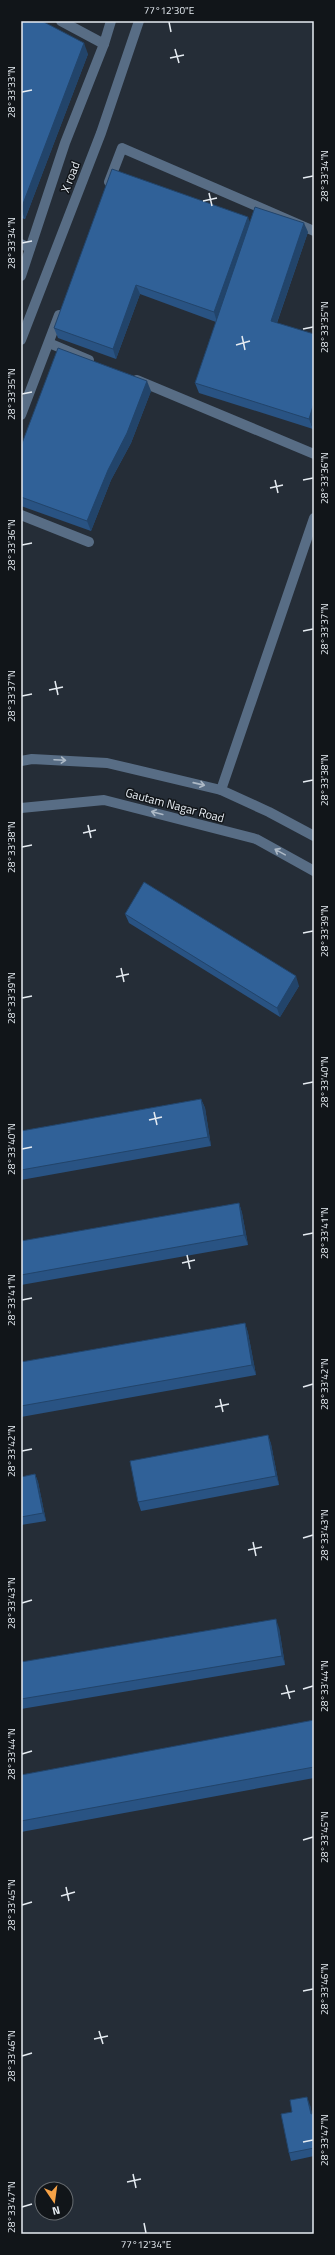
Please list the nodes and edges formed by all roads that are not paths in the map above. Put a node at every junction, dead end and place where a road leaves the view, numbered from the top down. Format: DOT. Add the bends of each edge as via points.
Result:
graph roads {
  1 [pos="61,21"];
  2 [pos="111,21"];
  3 [pos="139,21"];
  4 [pos="104,44"];
  5 [pos="106,191"];
  6 [pos="314,231"];
  7 [pos="26,246"];
  8 [pos="21,276"];
  9 [pos="62,307"];
  10 [pos="21,340"];
  11 [pos="49,343"];
  12 [pos="100,365"];
  13 [pos="130,377"];
  14 [pos="21,415"];
  15 [pos="314,454"];
  16 [pos="21,515"];
  17 [pos="314,518"];
  18 [pos="89,542"];
  19 [pos="21,761"];
  20 [pos="221,790"];
  21 [pos="21,808"];
  22 [pos="314,836"];
  23 [pos="314,871"];
  1 -- 4 [label="street"];
  2 -- 4 [label="street"];
  3 -- 10 [label="street, X road" via="101,133"];
  4 -- 7 [label="street"];
  5 -- 6 [label="street" via="122,148"];
  7 -- 8 [label="street"];
  9 -- 11 [label="street"];
  11 -- 12 [label="street"];
  11 -- 14 [label="street"];
  13 -- 15 [label="street"];
  16 -- 18 [label="street"];
  17 -- 20 [label="street"];
  19 -- 20 [label="street, one-way" via="32,759 106,763"];
  20 -- 22 [label="street" via="270,812"];
  23 -- 21 [label="street, Gautam Nagar Road, one-way" via="256,839 104,800"];
}
